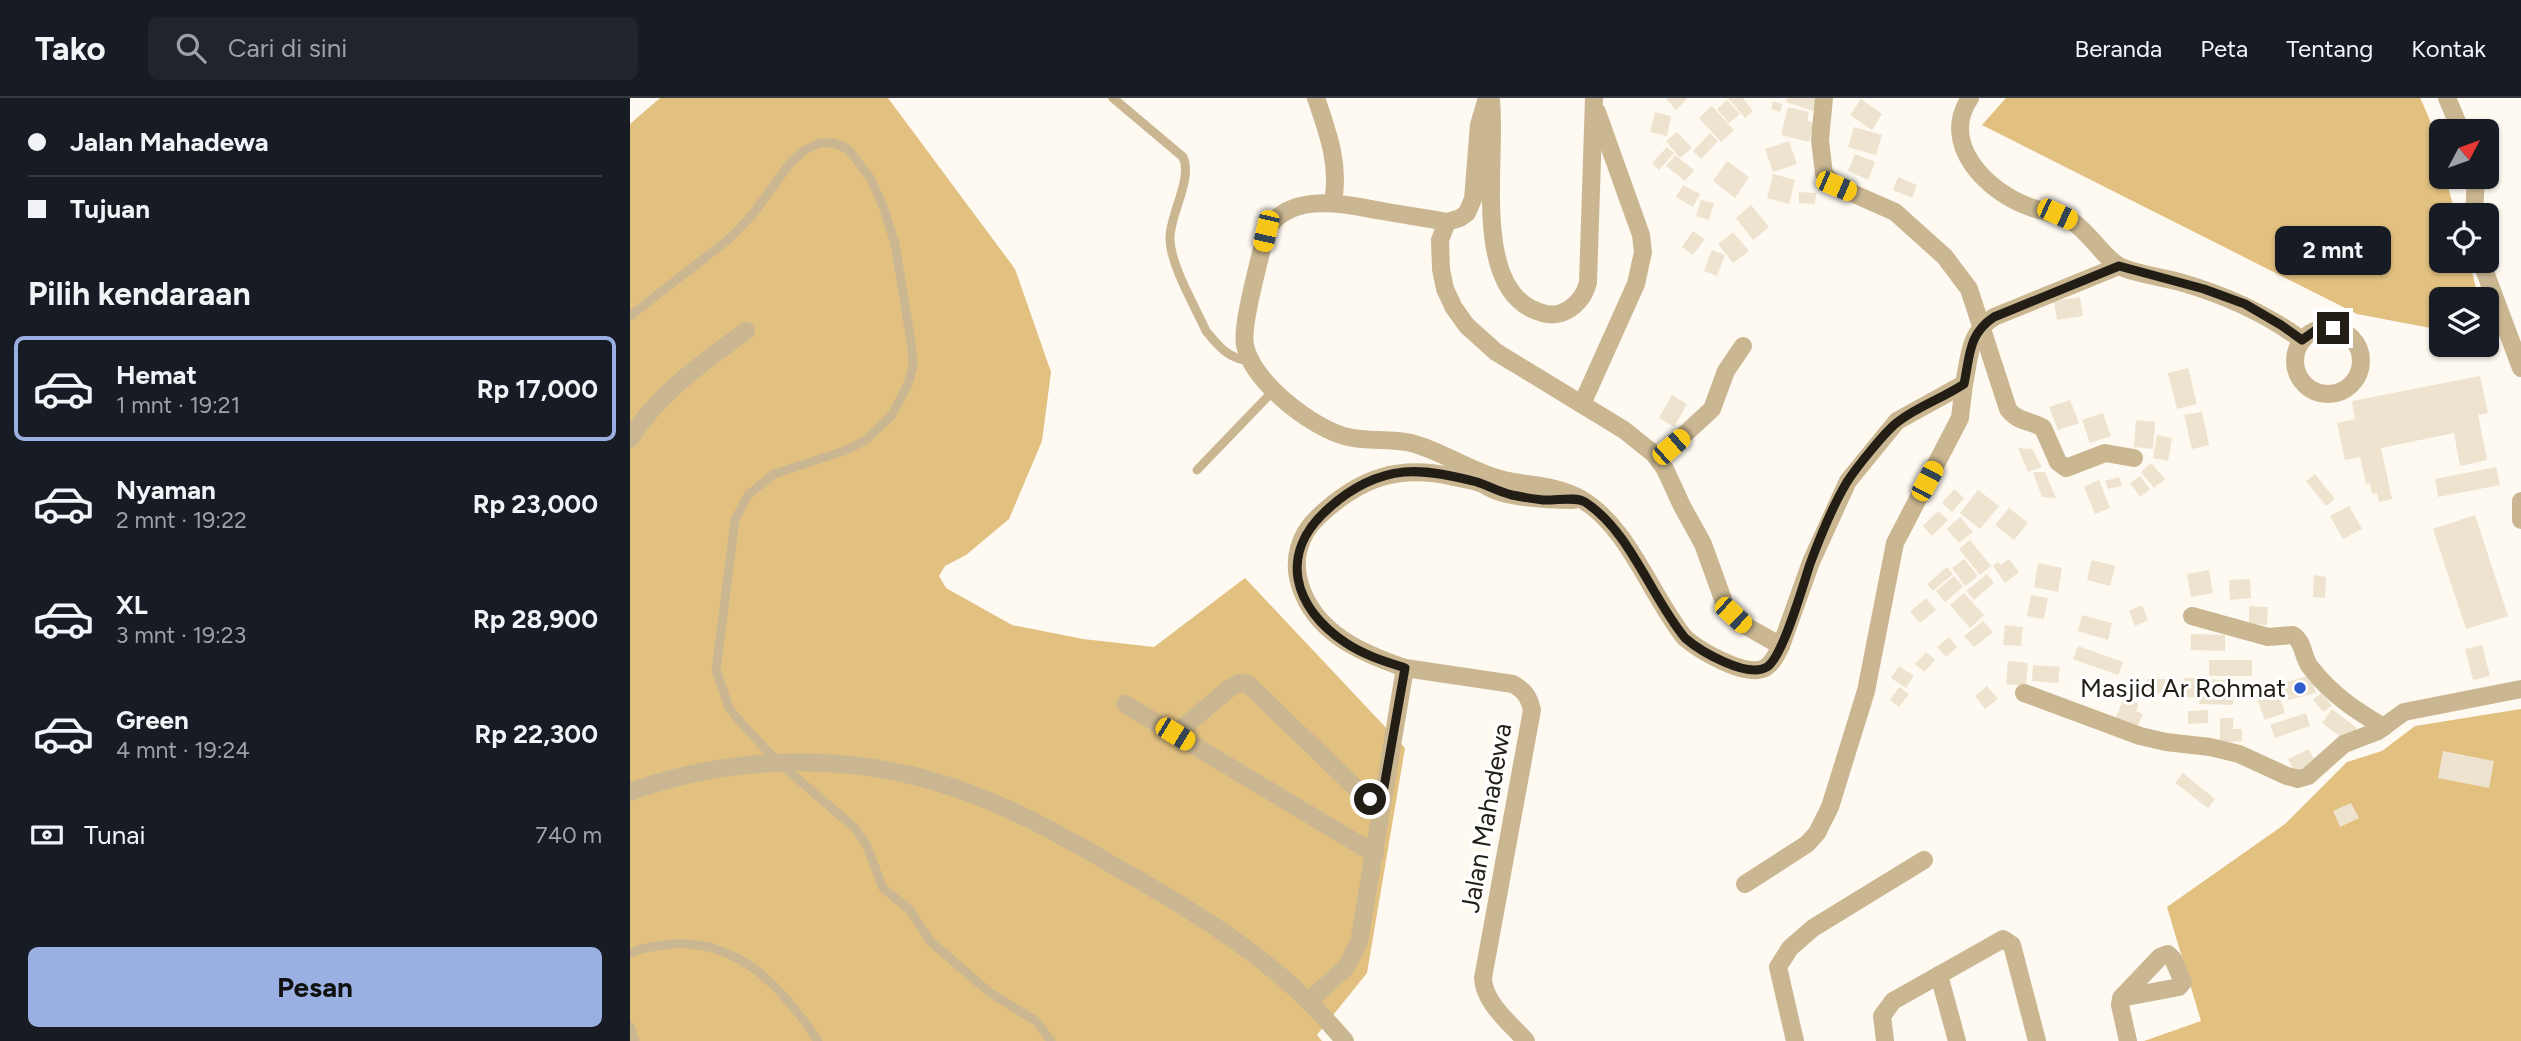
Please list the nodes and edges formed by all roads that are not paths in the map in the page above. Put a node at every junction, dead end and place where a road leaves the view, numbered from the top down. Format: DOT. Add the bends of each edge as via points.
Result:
graph roads {
  1 [pos="1113,98"];
  2 [pos="1317,98"];
  3 [pos="1489,98"];
  4 [pos="1825,98"];
  5 [pos="1969,98"];
  6 [pos="2447,98"];
  7 [pos="1593,99"];
  8 [pos="2457,119"];
  9 [pos="1333,202"];
  10 [pos="1447,222"];
  11 [pos="2119,266"];
  12 [pos="2485,273"];
  13 [pos="630,316"];
  14 [pos="1981,325"];
  15 [pos="746,331"];
  16 [pos="2302,340"];
  17 [pos="1743,346"];
  18 [pos="1250,361"];
  19 [pos="2521,368"];
  20 [pos="1964,384"];
  21 [pos="1274,390"];
  22 [pos="1582,404"];
  23 [pos="630,439"];
  24 [pos="2134,458"];
  25 [pos="1658,459"];
  26 [pos="1198,470"];
  27 [pos="1582,500"];
  28 [pos="2521,501"];
  29 [pos="2521,520"];
  30 [pos="2192,616"];
  31 [pos="1781,646"];
  32 [pos="1405,668"];
  33 [pos="2521,689"];
  34 [pos="2024,693"];
  35 [pos="1125,704"];
  36 [pos="2384,727"];
  37 [pos="1175,734"];
  38 [pos="778,762"];
  39 [pos="630,792"];
  40 [pos="1381,804"];
  41 [pos="1375,854"];
  42 [pos="1924,860"];
  43 [pos="1745,884"];
  44 [pos="630,953"];
  45 [pos="1939,975"];
  46 [pos="2121,998"];
  47 [pos="1309,1002"];
  48 [pos="630,1026"];
  49 [pos="635,1041"];
  50 [pos="818,1041"];
  51 [pos="1051,1041"];
  52 [pos="1345,1041"];
  53 [pos="1526,1041"];
  54 [pos="1795,1041"];
  55 [pos="1885,1041"];
  56 [pos="1957,1041"];
  57 [pos="2037,1041"];
  58 [pos="2128,1041"];
  1 -- 18 [label="lane" via="1183,157 1186,173 1170,239 1175,262 1206,331 1228,355"];
  2 -- 9 [label="street" via="1334,158"];
  3 -- 7 [label="street" via="1498,266 1515,297 1550,315 1579,300 1588,282"];
  3 -- 10 [label="street" via="1479,125 1474,200 1467,213"];
  4 -- 14 [label="street" via="1820,140 1824,174 1836,186 1895,212 1945,257 1969,289"];
  5 -- 11 [label="street" via="1960,117 1959,134 1980,174 2009,197 2071,220"];
  6 -- 8 [label="street"];
  7 -- 22 [label="street" via="1636,217 1643,252 1636,284"];
  9 -- 10 [label="street"];
  9 -- 18 [label="street" via="1287,210 1266,231 1244,333"];
  10 -- 22 [label="street" via="1440,240 1441,269 1445,289 1467,326 1496,352"];
  11 -- 14 [label="street"];
  11 -- 16 [label="street" via="2245,304"];
  12 -- 19 [label="street"];
  13 -- 38 [label="lane" via="729,239 805,150 820,143 848,149 871,179 895,244 912,348 908,384 892,415 874,433 844,451 774,474 748,495 735,520 716,670 729,708"];
  14 -- 20 [label="street"];
  14 -- 24 [label="street" via="2008,409 2018,420 2043,428 2060,465 2070,468 2105,453"];
  15 -- 23 [label="street" via="681,382"];
  17 -- 25 [label="street" via="1726,371 1712,409"];
  18 -- 21 [label="street"];
  20 -- 31 [label="street" via="1898,421 1848,481 1811,562"];
  20 -- 43 [label="street" via="1960,418 1895,543 1866,691 1829,807 1807,844"];
  21 -- 26 [label="lane"];
  21 -- 27 [label="street" via="1311,421 1344,436 1409,442 1503,480 1558,489"];
  22 -- 25 [label="street"];
  25 -- 31 [label="street" via="1703,544 1725,605 1744,625"];
  27 -- 31 [label="street" via="1620,537 1675,626 1695,647 1740,668 1759,669 1770,663"];
  27 -- 32 [label="street" via="1521,497 1437,473 1406,472 1372,479 1342,496 1315,520 1297,558 1300,587 1309,605 1348,644"];
  28 -- 29 [label="street"];
  30 -- 36 [label="street" via="2268,637 2293,635 2301,643 2308,666 2331,692"];
  32 -- 40 [label="street"];
  32 -- 53 [label="street, Jalan Mahadewa" via="1513,684 1530,698 1532,710 1483,978 1489,998"];
  33 -- 36 [label="street" via="2412,709"];
  34 -- 36 [label="street" via="2140,736 2239,754 2298,779 2308,776 2344,744"];
  35 -- 37 [label="street"];
  37 -- 40 [label="street" via="1230,688 1248,684 1361,793"];
  37 -- 41 [label="street"];
  38 -- 39 [label="street" via="721,768"];
  38 -- 47 [label="street" via="904,774 957,788 1023,815 1204,921"];
  38 -- 51 [label="lane" via="855,828 883,888 910,910 930,941 989,992 1036,1021"];
  40 -- 41 [label="street"];
  41 -- 47 [label="street" via="1353,956"];
  42 -- 54 [label="street" via="1813,928 1790,948 1779,967"];
  44 -- 50 [label="lane" via="682,944 731,954 781,990"];
  45 -- 55 [label="street" via="1886,1008 1882,1016"];
  45 -- 56 [label="street"];
  45 -- 57 [label="street" via="2003,939 2012,944"];
  46 -- 58 [label="street"];
  47 -- 52 [label="street"];
  48 -- 49 [label="lane"];
}
